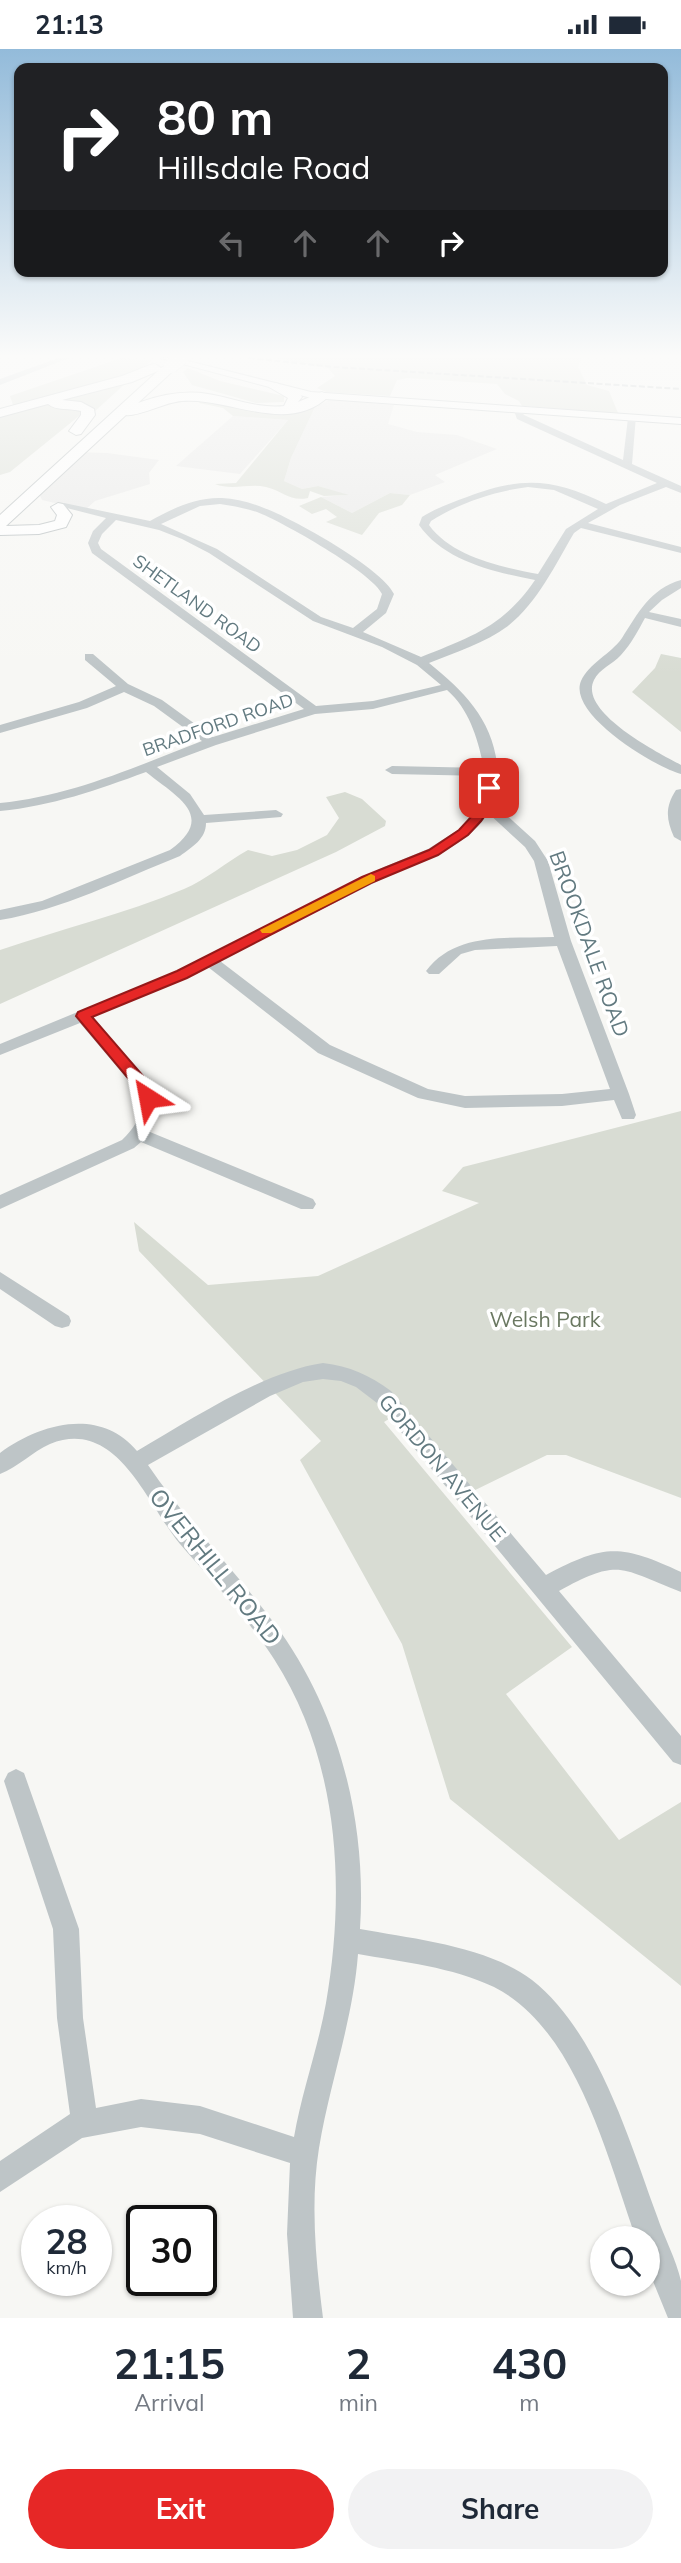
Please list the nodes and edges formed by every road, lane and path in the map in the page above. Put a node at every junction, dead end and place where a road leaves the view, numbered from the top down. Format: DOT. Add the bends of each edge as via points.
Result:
graph roads {
  1 [pos="64,464"];
  2 [pos="627,465"];
  3 [pos="667,483"];
  4 [pos="37,489"];
  5 [pos="681,490"];
  6 [pos="61,507"];
  7 [pos="606,507"];
  8 [pos="81,510"];
  9 [pos="114,516"];
  10 [pos="4,517"];
  11 [pos="61,524"];
  12 [pos="579,524"];
  13 [pos="150,525"];
  14 [pos="0,530"];
  15 [pos="681,550"];
  16 [pos="540,578"];
  17 [pos="681,583"];
  18 [pos="641,614"];
  19 [pos="681,623"];
  20 [pos="354,633"];
  21 [pos="89,657"];
  22 [pos="421,661"];
  23 [pos="450,686"];
  24 [pos="124,687"];
  25 [pos="313,710"];
  26 [pos="0,729"];
  27 [pos="211,743"];
  28 [pos="148,768"];
  29 [pos="392,770"];
  30 [pos="681,770"];
  31 [pos="492,772"];
  32 [pos="681,793"];
  33 [pos="486,804"];
  34 [pos="0,807"];
  35 [pos="276,814"];
  36 [pos="201,819"];
  37 [pos="681,837"];
  38 [pos="0,915"];
  39 [pos="564,941"];
  40 [pos="208,960"];
  41 [pos="434,971"];
  42 [pos="83,1016"];
  43 [pos="0,1050"];
  44 [pos="621,1094"];
  45 [pos="628,1115"];
  46 [pos="139,1134"];
  47 [pos="0,1202"];
  48 [pos="307,1204"];
  49 [pos="0,1279"];
  50 [pos="61,1321"];
  51 [pos="134,1463"];
  52 [pos="0,1465"];
  53 [pos="681,1582"];
  54 [pos="542,1588"];
  55 [pos="681,1754"];
  56 [pos="16,1781"];
  57 [pos="347,1939"];
  58 [pos="85,2123"];
  59 [pos="305,2154"];
  60 [pos="0,2178"];
  61 [pos="681,2315"];
  62 [pos="308,2318"];
  1 -- 4 [label="highway"];
  2 -- 3 [label="street"];
  3 -- 5 [label="street"];
  3 -- 7 [label="street"];
  4 -- 6 [label="highway" via="42,500"];
  4 -- 10 [label="highway"];
  6 -- 8 [label="street"];
  6 -- 10 [label="highway" via="38,505"];
  6 -- 11 [label="highway" via="65,515"];
  7 -- 12 [label="street"];
  7 -- 16 [label="street" via="549,484 528,483 507,486 426,519 424,525 432,537 485,566"];
  8 -- 9 [label="street"];
  8 -- 11 [label="highway"];
  9 -- 13 [label="street"];
  9 -- 25 [label="street, SHETLAND ROAD" via="97,533 96,551"];
  11 -- 14 [label="highway"];
  12 -- 15 [label="street"];
  12 -- 16 [label="street"];
  13 -- 20 [label="street" via="200,544 300,610"];
  13 -- 20 [label="street" via="168,513 202,503 243,502 270,512 384,585 388,594 382,611"];
  16 -- 22 [label="street" via="506,622"];
  17 -- 18 [label="street" via="657,596"];
  18 -- 19 [label="street"];
  18 -- 30 [label="street" via="614,658 589,678 585,699 598,716"];
  20 -- 22 [label="street"];
  21 -- 24 [label="street"];
  22 -- 23 [label="street"];
  23 -- 25 [label="street, BRADFORD ROAD" via="373,705"];
  23 -- 31 [label="street" via="476,719"];
  24 -- 26 [label="street" via="83,705"];
  24 -- 27 [label="street" via="158,703"];
  25 -- 27 [label="street, BRADFORD ROAD"];
  27 -- 28 [label="street, BRADFORD ROAD"];
  28 -- 34 [label="street, BRADFORD ROAD" via="62,799"];
  28 -- 36 [label="street" via="195,808"];
  29 -- 31 [label="street"];
  31 -- 33 [label="street"];
  32 -- 37 [label="street" via="673,811"];
  33 -- 39 [label="street, BROOKDALE ROAD" via="518,832 541,861"];
  33 -- 40 [label="street" via="463,832 433,852"];
  35 -- 36 [label="street"];
  36 -- 38 [label="street" via="193,841 175,853 47,904"];
  39 -- 41 [label="street" via="474,945 456,951"];
  39 -- 44 [label="street, BROOKDALE ROAD"];
  40 -- 42 [label="street"];
  40 -- 44 [label="street" via="324,1049 424,1094 465,1102"];
  42 -- 43 [label="street"];
  42 -- 46 [label="street" via="147,1093 148,1119"];
  44 -- 45 [label="street, BROOKDALE ROAD"];
  46 -- 47 [label="street" via="128,1144"];
  46 -- 48 [label="street"];
  49 -- 50 [label="street"];
  51 -- 52 [label="street, OVERHILL ROAD" via="108,1439 73,1431 43,1436"];
  51 -- 54 [label="street, GORDON AVENUE" via="283,1379 314,1371 346,1374 384,1397"];
  51 -- 57 [label="street, OVERHILL ROAD" via="184,1533 261,1619 307,1696 340,1800 349,1891"];
  53 -- 54 [label="street" via="641,1563 612,1557 594,1560"];
  54 -- 55 [label="street, GORDON AVENUE"];
  56 -- 58 [label="street" via="66,1929 70,2018"];
  57 -- 59 [label="street, OVERHILL ROAD" via="338,2004"];
  57 -- 61 [label="street" via="462,1961 523,1989 550,2013 594,2093"];
  58 -- 59 [label="street" via="141,2113 200,2120"];
  58 -- 60 [label="street"];
  59 -- 62 [label="street, OVERHILL ROAD" via="300,2213"];
}
